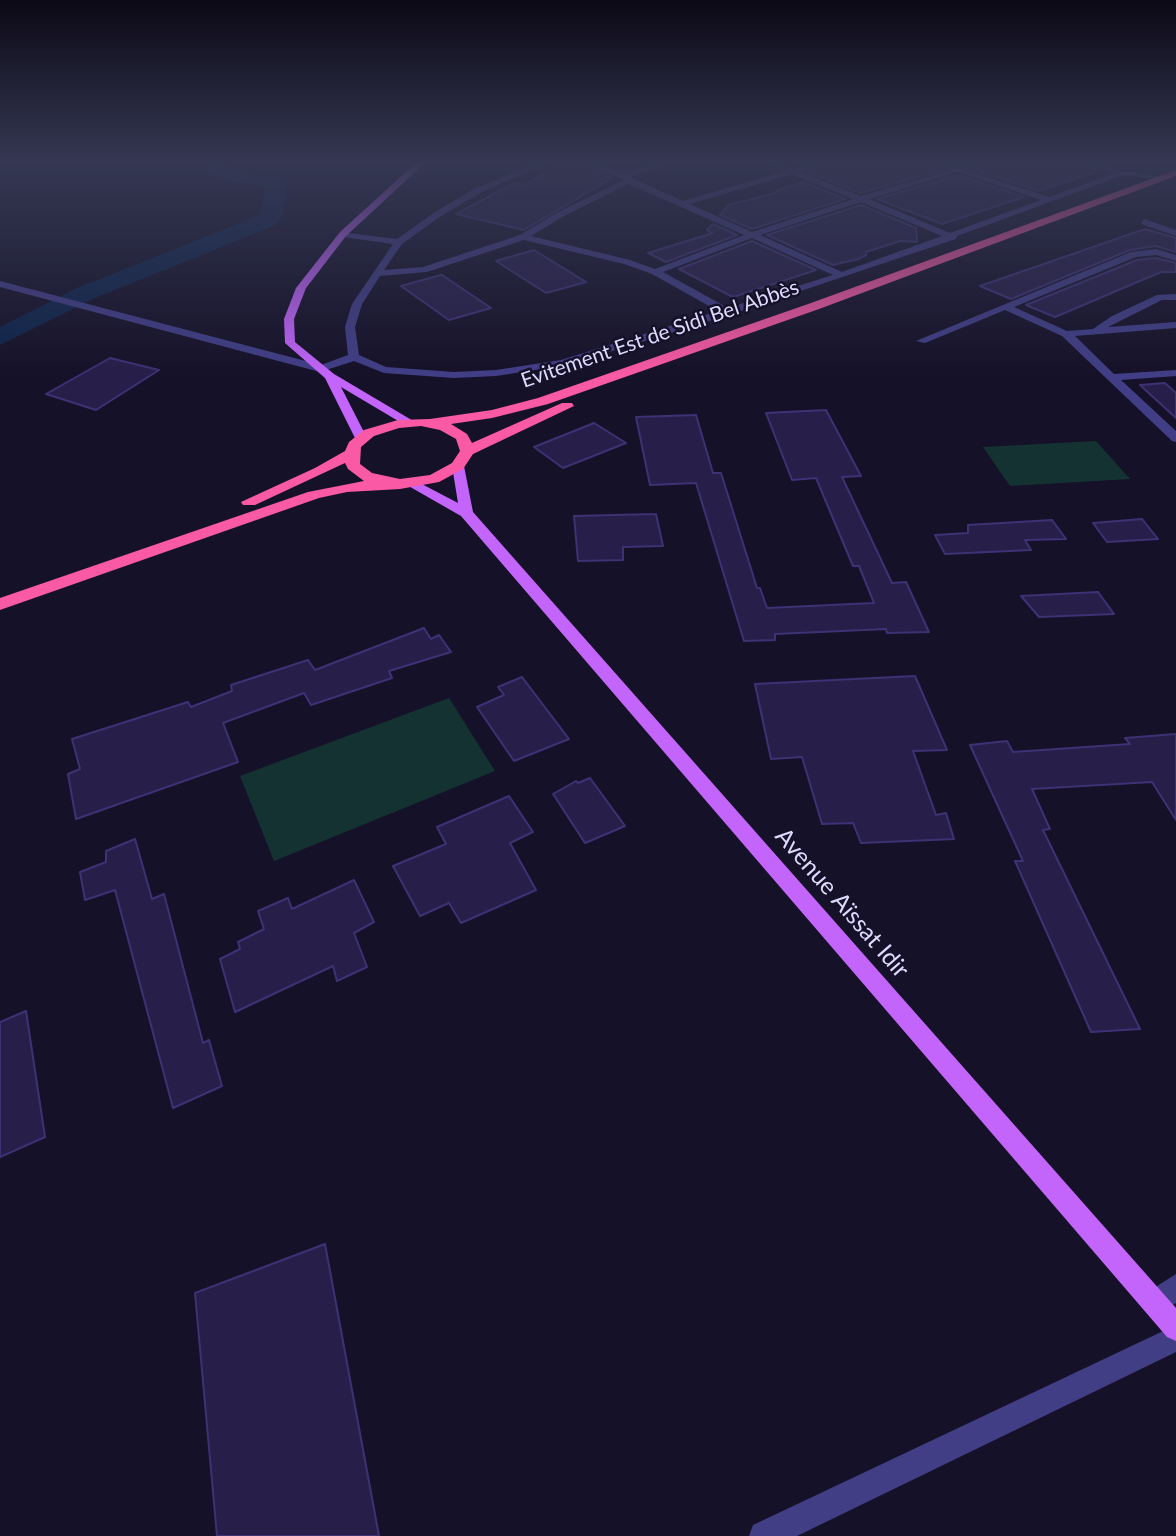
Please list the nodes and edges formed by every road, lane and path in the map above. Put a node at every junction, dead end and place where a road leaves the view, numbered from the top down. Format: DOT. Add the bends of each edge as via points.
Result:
graph roads {
  1 [pos="413,233"];
  2 [pos="530,233"];
  3 [pos="747,233"];
  4 [pos="759,233"];
  5 [pos="943,233"];
  6 [pos="964,233"];
  7 [pos="1019,233"];
  8 [pos="1040,233"];
  9 [pos="342,234"];
  10 [pos="752,235"];
  11 [pos="523,237"];
  12 [pos="953,237"];
  13 [pos="400,242"];
  14 [pos="1176,258"];
  15 [pos="655,272"];
  16 [pos="376,274"];
  17 [pos="842,275"];
  18 [pos="0,284"];
  19 [pos="1176,297"];
  20 [pos="1006,307"];
  21 [pos="728,312"];
  22 [pos="1176,325"];
  23 [pos="1095,331"];
  24 [pos="1066,334"];
  25 [pos="921,341"];
  26 [pos="354,357"];
  27 [pos="322,370"];
  28 [pos="1176,373"];
  29 [pos="1113,377"];
  30 [pos="409,422"];
  31 [pos="432,423"];
  32 [pos="361,438"];
  33 [pos="1176,438"];
  34 [pos="467,452"];
  35 [pos="351,453"];
  36 [pos="458,466"];
  37 [pos="390,483"];
  38 [pos="411,484"];
  39 [pos="466,513"];
  40 [pos="0,590"];
  41 [pos="0,604"];
  42 [pos="1166,1295"];
  43 [pos="1176,1328"];
  44 [pos="1176,1338"];
  45 [pos="764,1536"];
  1 -- 13 [label="street"];
  2 -- 11 [label="street"];
  3 -- 10 [label="street"];
  4 -- 10 [label="street"];
  5 -- 12 [label="street"];
  6 -- 12 [label="street"];
  7 -- 31 [label="highway, Evitement Est de Sidi Bel Abbès" via="543,401"];
  8 -- 34 [label="highway, Evitement Est de Sidi Bel Abbès" via="550,412"];
  9 -- 13 [label="street"];
  9 -- 27 [label="main road" via="301,288 289,319 290,343"];
  10 -- 15 [label="street"];
  10 -- 17 [label="street"];
  11 -- 15 [label="street"];
  11 -- 16 [label="street" via="424,270"];
  12 -- 17 [label="street"];
  13 -- 16 [label="street"];
  14 -- 20 [label="street" via="1156,252 1134,254"];
  15 -- 21 [label="street"];
  16 -- 26 [label="street" via="357,304 350,327"];
  17 -- 21 [label="street"];
  18 -- 27 [label="street"];
  19 -- 23 [label="street" via="1160,297"];
  20 -- 24 [label="street"];
  20 -- 25 [label="street"];
  21 -- 26 [label="street" via="563,363 496,373 384,370"];
  22 -- 23 [label="street"];
  23 -- 24 [label="street"];
  24 -- 29 [label="street"];
  26 -- 27 [label="street"];
  27 -- 30 [label="main road"];
  27 -- 32 [label="main road"];
  28 -- 29 [label="street"];
  29 -- 33 [label="street"];
  30 -- 31 [label="highway"];
  30 -- 32 [label="highway"];
  31 -- 34 [label="highway" via="462,437"];
  32 -- 35 [label="highway"];
  34 -- 36 [label="highway"];
  35 -- 37 [label="highway" via="359,472"];
  35 -- 40 [label="highway" via="232,509"];
  36 -- 38 [label="highway" via="434,479"];
  36 -- 39 [label="main road"];
  37 -- 38 [label="highway"];
  37 -- 41 [label="highway" via="314,495"];
  38 -- 39 [label="main road"];
  39 -- 42 [label="main road, Avenue Aïssat Idir"];
  42 -- 43 [label="main road, Avenue Aïssat Idir"];
  44 -- 45 [label="street"];
}
